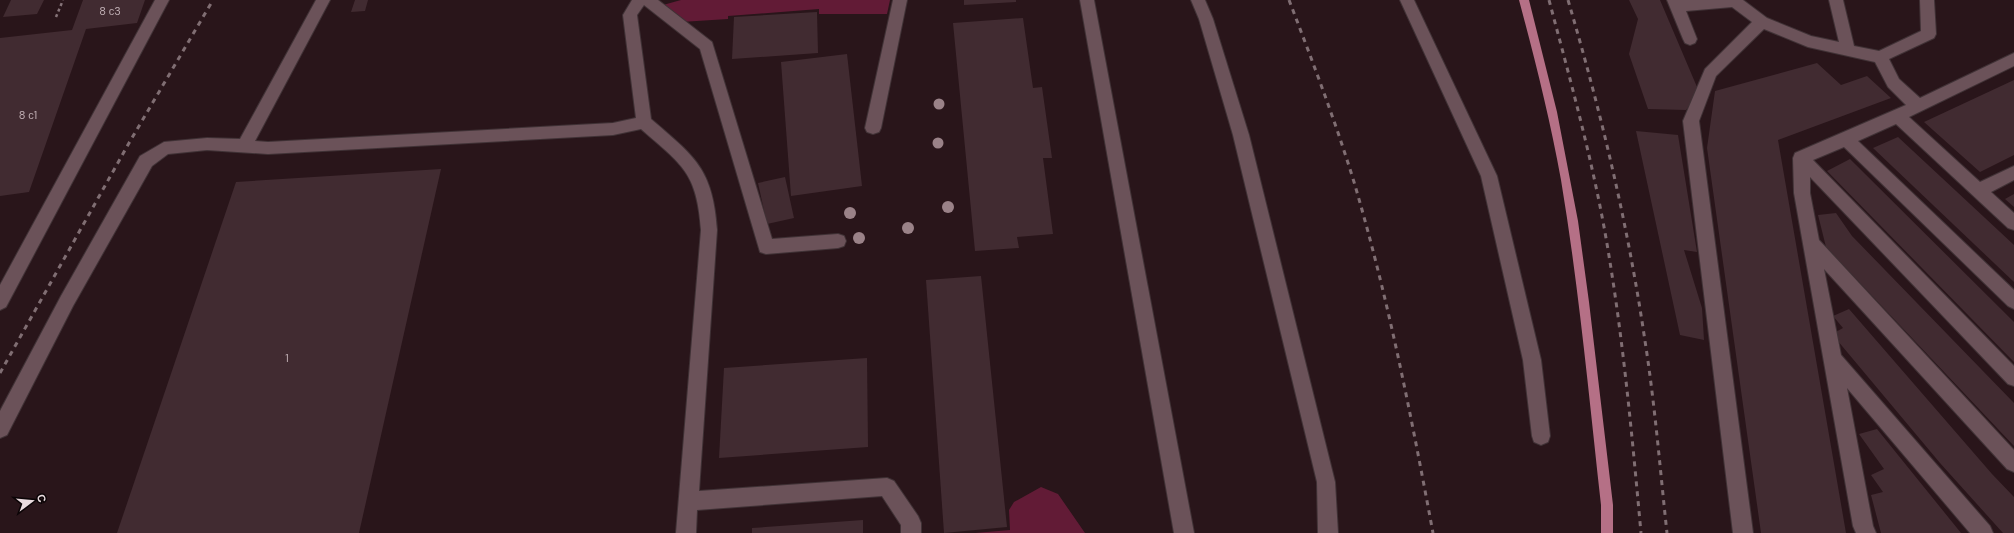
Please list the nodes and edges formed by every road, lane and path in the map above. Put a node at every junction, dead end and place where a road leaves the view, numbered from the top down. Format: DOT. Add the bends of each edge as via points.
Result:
graph roads {
  1 [pos="63,0"];
  2 [pos="162,0"];
  3 [pos="323,0"];
  4 [pos="640,0"];
  5 [pos="648,0"];
  6 [pos="900,0"];
  7 [pos="1087,0"];
  8 [pos="1198,0"];
  9 [pos="1407,0"];
  10 [pos="1734,0"];
  11 [pos="1836,0"];
  12 [pos="1926,0"];
  13 [pos="1675,4"];
  14 [pos="56,17"];
  15 [pos="1762,22"];
  16 [pos="1690,39"];
  17 [pos="1848,50"];
  18 [pos="1880,57"];
  19 [pos="2014,59"];
  20 [pos="1918,106"];
  21 [pos="1898,116"];
  22 [pos="644,122"];
  23 [pos="873,128"];
  24 [pos="1846,139"];
  25 [pos="244,146"];
  26 [pos="1801,158"];
  27 [pos="2014,173"];
  28 [pos="1979,190"];
  29 [pos="2014,223"];
  30 [pos="838,241"];
  31 [pos="1812,244"];
  32 [pos="2014,301"];
  33 [pos="0,302"];
  34 [pos="1832,358"];
  35 [pos="2014,378"];
  36 [pos="0,429"];
  37 [pos="1541,436"];
  38 [pos="2014,464"];
  39 [pos="688,501"];
  40 [pos="686,533"];
  41 [pos="911,533"];
  42 [pos="1184,533"];
  43 [pos="1328,533"];
  44 [pos="1743,533"];
  45 [pos="1866,533"];
  46 [pos="1983,533"];
  1 -- 14 [label="path"];
  2 -- 33 [label="lane"];
  3 -- 25 [label="lane"];
  4 -- 22 [label="lane" via="630,15"];
  5 -- 30 [label="lane" via="707,46 766,247"];
  6 -- 23 [label="lane"];
  7 -- 42 [label="lane"];
  8 -- 43 [label="lane" via="1241,135 1326,482"];
  9 -- 37 [label="lane" via="1489,176 1532,360"];
  10 -- 13 [label="lane"];
  10 -- 15 [label="lane"];
  11 -- 17 [label="lane"];
  12 -- 18 [label="lane" via="1928,34"];
  13 -- 16 [label="lane"];
  15 -- 17 [label="lane" via="1808,41"];
  15 -- 44 [label="lane" via="1710,73 1691,121"];
  17 -- 18 [label="lane"];
  18 -- 20 [label="lane" via="1893,83"];
  19 -- 20 [label="lane"];
  20 -- 21 [label="lane"];
  21 -- 24 [label="lane"];
  21 -- 28 [label="lane"];
  22 -- 25 [label="lane" via="598,130 276,148"];
  22 -- 39 [label="lane" via="692,167 702,185 707,206 709,230"];
  24 -- 26 [label="lane"];
  24 -- 32 [label="lane"];
  25 -- 36 [label="lane" via="207,144 164,148 146,161 67,301"];
  26 -- 31 [label="lane" via="1802,193"];
  26 -- 35 [label="lane"];
  27 -- 28 [label="lane"];
  28 -- 29 [label="lane"];
  31 -- 34 [label="lane"];
  31 -- 38 [label="lane"];
  34 -- 45 [label="lane"];
  34 -- 46 [label="lane"];
  39 -- 40 [label="lane"];
  39 -- 41 [label="lane" via="886,487 910,523"];
}
